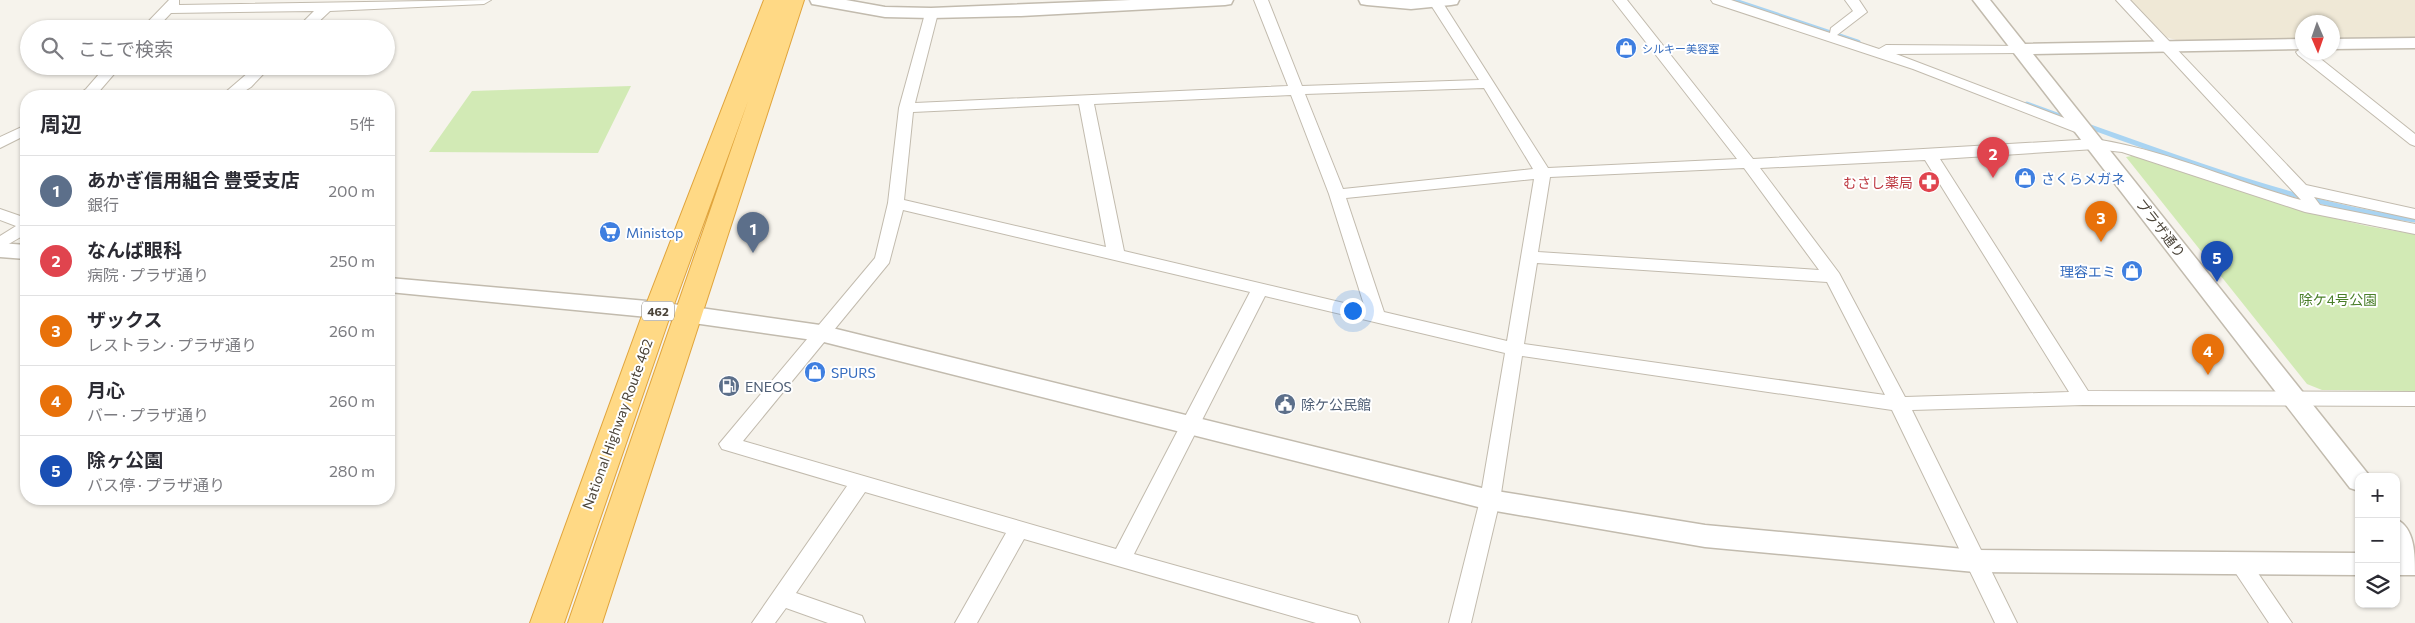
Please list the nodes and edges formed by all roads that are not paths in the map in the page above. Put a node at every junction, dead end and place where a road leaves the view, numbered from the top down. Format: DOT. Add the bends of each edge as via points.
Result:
graph roads {
  1 [pos="484,0"];
  2 [pos="774,0"];
  3 [pos="794,0"];
  4 [pos="818,0"];
  5 [pos="1225,0"];
  6 [pos="1261,0"];
  7 [pos="1367,0"];
  8 [pos="1620,0"];
  9 [pos="1718,0"];
  10 [pos="1751,0"];
  11 [pos="1852,0"];
  12 [pos="1981,0"];
  13 [pos="2123,0"];
  14 [pos="1443,1"];
  15 [pos="171,5"];
  16 [pos="326,7"];
  17 [pos="932,13"];
  18 [pos="157,20"];
  19 [pos="312,20"];
  20 [pos="1836,31"];
  21 [pos="2415,43"];
  22 [pos="2340,44"];
  23 [pos="2166,46"];
  24 [pos="2295,48"];
  25 [pos="2020,49"];
  26 [pos="2315,60"];
  27 [pos="106,75"];
  28 [pos="255,75"];
  29 [pos="1489,84"];
  30 [pos="93,90"];
  31 [pos="237,90"];
  32 [pos="1297,91"];
  33 [pos="1086,101"];
  34 [pos="906,108"];
  35 [pos="2415,127"];
  36 [pos="2398,128"];
  37 [pos="20,131"];
  38 [pos="2089,137"];
  39 [pos="2415,142"];
  40 [pos="0,143"];
  41 [pos="1930,155"];
  42 [pos="1749,164"];
  43 [pos="1542,173"];
  44 [pos="2301,190"];
  45 [pos="1337,194"];
  46 [pos="896,203"];
  47 [pos="2314,208"];
  48 [pos="0,214"];
  49 [pos="2415,214"];
  50 [pos="20,223"];
  51 [pos="2415,229"];
  52 [pos="20,230"];
  53 [pos="0,244"];
  54 [pos="0,250"];
  55 [pos="20,252"];
  56 [pos="1116,255"];
  57 [pos="1529,257"];
  58 [pos="1833,277"];
  59 [pos="395,286"];
  60 [pos="1260,289"];
  61 [pos="658,310"];
  62 [pos="688,316"];
  63 [pos="1377,317"];
  64 [pos="820,332"];
  65 [pos="1515,349"];
  66 [pos="2082,398"];
  67 [pos="2295,399"];
  68 [pos="2415,399"];
  69 [pos="1899,404"];
  70 [pos="1190,425"];
  71 [pos="2355,476"];
  72 [pos="861,482"];
  73 [pos="1490,500"];
  74 [pos="1019,529"];
  75 [pos="2400,535"];
  76 [pos="2415,555"];
  77 [pos="1121,560"];
  78 [pos="1975,561"];
  79 [pos="2240,563"];
  80 [pos="2355,564"];
  81 [pos="2400,564"];
  82 [pos="2415,564"];
  83 [pos="781,597"];
  84 [pos="547,623"];
  85 [pos="585,623"];
  86 [pos="763,623"];
  87 [pos="854,623"];
  88 [pos="966,623"];
  89 [pos="1349,623"];
  90 [pos="1460,623"];
  91 [pos="2006,623"];
  92 [pos="2281,623"];
  1 -- 16 [label="street"];
  2 -- 61 [label="highway, National Highway Route 462 / 462"];
  3 -- 62 [label="highway, 462" via="745,137"];
  4 -- 17 [label="street" via="885,12"];
  5 -- 17 [label="street"];
  6 -- 32 [label="street"];
  7 -- 14 [label="street" via="1411,4"];
  8 -- 42 [label="street"];
  9 -- 38 [label="street" via="1918,66"];
  10 -- 20 [label="street"];
  11 -- 20 [label="street" via="1860,12"];
  12 -- 25 [label="street, プラザ通り"];
  13 -- 23 [label="street"];
  14 -- 29 [label="street"];
  15 -- 16 [label="street"];
  15 -- 18 [label="street"];
  16 -- 19 [label="street"];
  17 -- 34 [label="street"];
  20 -- 25 [label="street" via="1890,50"];
  21 -- 22 [label="street"];
  23 -- 24 [label="street"];
  23 -- 25 [label="street"];
  23 -- 44 [label="street"];
  25 -- 38 [label="street, プラザ通り"];
  26 -- 36 [label="street"];
  27 -- 30 [label="street"];
  28 -- 31 [label="street"];
  29 -- 32 [label="street"];
  29 -- 43 [label="street"];
  32 -- 33 [label="street"];
  32 -- 45 [label="street"];
  33 -- 34 [label="street"];
  33 -- 56 [label="street"];
  34 -- 46 [label="street"];
  35 -- 36 [label="street"];
  36 -- 39 [label="street"];
  37 -- 40 [label="street"];
  38 -- 41 [label="street"];
  38 -- 47 [label="street" via="2270,197"];
  38 -- 67 [label="street, プラザ通り"];
  41 -- 42 [label="street"];
  41 -- 66 [label="street"];
  42 -- 43 [label="street"];
  42 -- 58 [label="street"];
  43 -- 45 [label="street"];
  43 -- 57 [label="street"];
  44 -- 47 [label="street"];
  44 -- 49 [label="street"];
  45 -- 63 [label="street"];
  46 -- 56 [label="street"];
  46 -- 64 [label="street" via="883,259"];
  47 -- 51 [label="street"];
  48 -- 50 [label="street"];
  52 -- 53 [label="street"];
  54 -- 55 [label="street"];
  56 -- 60 [label="street"];
  57 -- 58 [label="street"];
  57 -- 65 [label="street"];
  58 -- 69 [label="street"];
  59 -- 61 [label="street"];
  60 -- 63 [label="street"];
  60 -- 70 [label="street"];
  61 -- 62 [label="street"];
  61 -- 84 [label="highway, National Highway Route 462 / 462"];
  62 -- 64 [label="street"];
  62 -- 85 [label="highway, 462"];
  63 -- 65 [label="street"];
  64 -- 70 [label="street"];
  64 -- 72 [label="street" via="806,354 729,444"];
  65 -- 69 [label="street"];
  65 -- 73 [label="street"];
  66 -- 67 [label="street"];
  66 -- 69 [label="street"];
  67 -- 68 [label="street"];
  67 -- 71 [label="street, プラザ通り"];
  69 -- 78 [label="street"];
  70 -- 73 [label="street"];
  70 -- 77 [label="street"];
  72 -- 74 [label="street"];
  72 -- 83 [label="street"];
  73 -- 78 [label="street" via="1705,536"];
  73 -- 90 [label="street"];
  74 -- 77 [label="street"];
  74 -- 88 [label="street"];
  75 -- 76 [label="street"];
  77 -- 89 [label="street"];
  78 -- 79 [label="street"];
  78 -- 91 [label="street"];
  79 -- 80 [label="street"];
  79 -- 92 [label="street"];
  81 -- 82 [label="street"];
  83 -- 86 [label="street"];
  83 -- 87 [label="street"];
}
